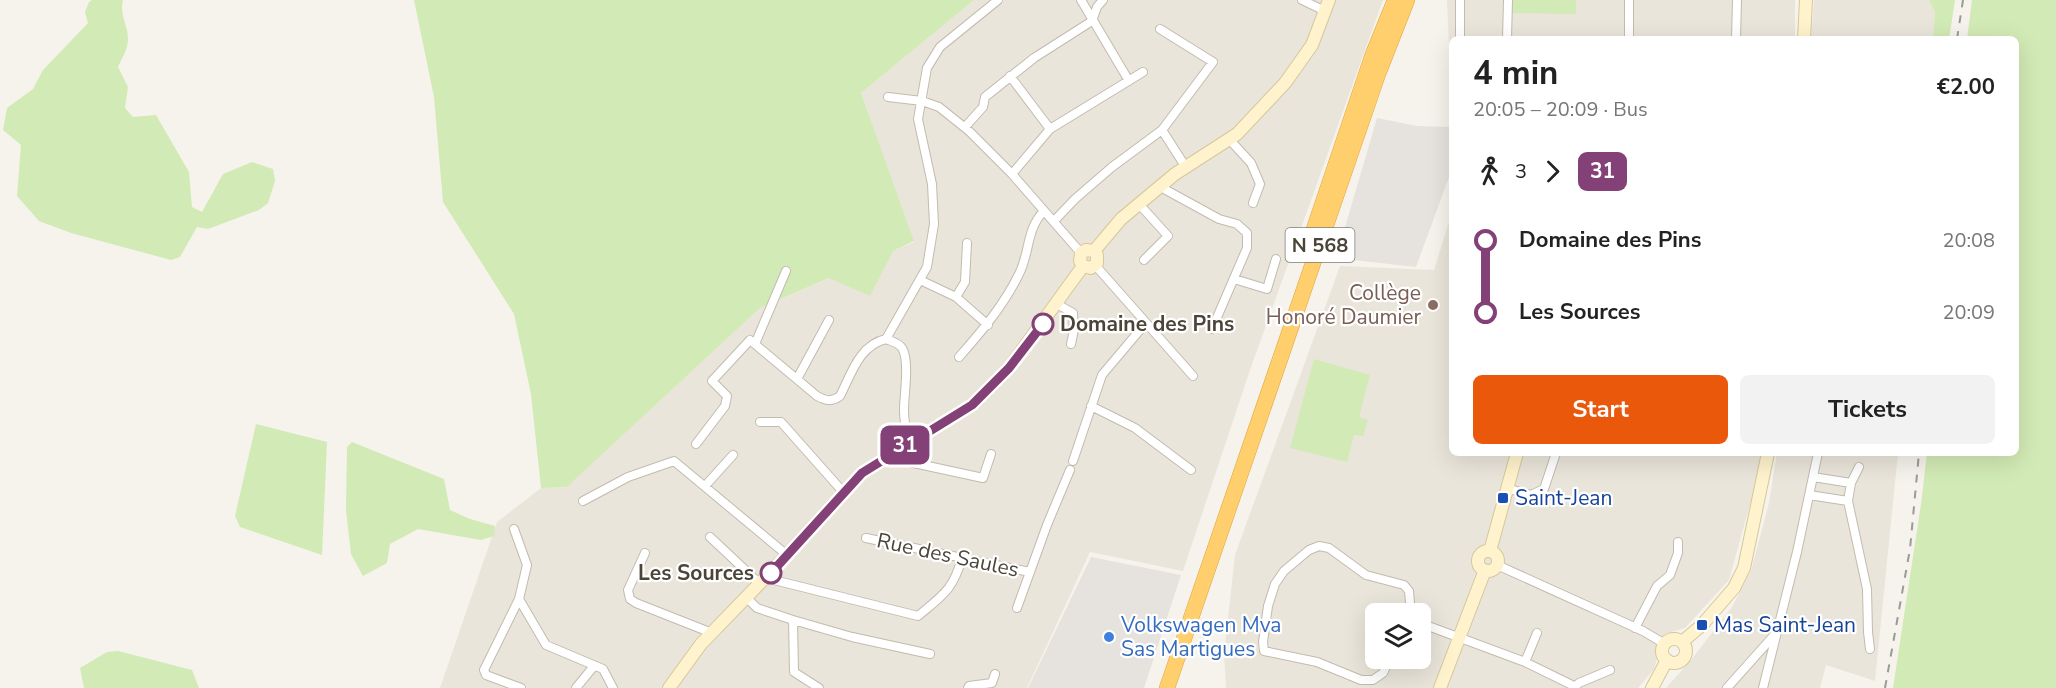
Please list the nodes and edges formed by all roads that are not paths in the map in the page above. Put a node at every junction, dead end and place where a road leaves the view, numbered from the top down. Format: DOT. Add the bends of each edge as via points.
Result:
graph roads {
  1 [pos="998,0"];
  2 [pos="1081,0"];
  3 [pos="1103,0"];
  4 [pos="1302,0"];
  5 [pos="1407,0"];
  6 [pos="1461,0"];
  7 [pos="1508,0"];
  8 [pos="1629,0"];
  9 [pos="1737,0"];
  10 [pos="1806,0"];
  11 [pos="1393,2"];
  12 [pos="1327,6"];
  13 [pos="1092,21"];
  14 [pos="1160,29"];
  15 [pos="1460,36"];
  16 [pos="1507,36"];
  17 [pos="1629,36"];
  18 [pos="1736,36"];
  19 [pos="1804,36"];
  20 [pos="1143,72"];
  21 [pos="1010,76"];
  22 [pos="1129,81"];
  23 [pos="888,97"];
  24 [pos="922,101"];
  25 [pos="965,127"];
  26 [pos="1050,129"];
  27 [pos="1162,130"];
  28 [pos="1229,139"];
  29 [pos="1185,166"];
  30 [pos="1012,174"];
  31 [pos="1162,184"];
  32 [pos="1253,203"];
  33 [pos="1139,204"];
  34 [pos="1044,211"];
  35 [pos="1054,221"];
  36 [pos="967,243"];
  37 [pos="1088,252"];
  38 [pos="1276,259"];
  39 [pos="1144,260"];
  40 [pos="1089,266"];
  41 [pos="786,271"];
  42 [pos="1234,279"];
  43 [pos="920,280"];
  44 [pos="956,297"];
  45 [pos="1057,304"];
  46 [pos="829,320"];
  47 [pos="1146,324"];
  48 [pos="988,325"];
  49 [pos="1212,329"];
  50 [pos="886,339"];
  51 [pos="752,342"];
  52 [pos="1071,344"];
  53 [pos="960,357"];
  54 [pos="1193,376"];
  55 [pos="797,379"];
  56 [pos="1091,406"];
  57 [pos="760,422"];
  58 [pos="909,442"];
  59 [pos="696,444"];
  60 [pos="991,454"];
  61 [pos="733,455"];
  62 [pos="1515,456"];
  63 [pos="1555,456"];
  64 [pos="1767,456"];
  65 [pos="1817,456"];
  66 [pos="886,457"];
  67 [pos="1859,467"];
  68 [pos="1191,470"];
  69 [pos="1813,477"];
  70 [pos="1851,483"];
  71 [pos="705,486"];
  72 [pos="1506,488"];
  73 [pos="844,493"];
  74 [pos="1809,495"];
  75 [pos="583,501"];
  76 [pos="1848,501"];
  77 [pos="514,529"];
  78 [pos="710,537"];
  79 [pos="866,538"];
  80 [pos="1678,542"];
  81 [pos="645,554"];
  82 [pos="787,555"];
  83 [pos="962,558"];
  84 [pos="1491,567"];
  85 [pos="1030,572"];
  86 [pos="763,581"];
  87 [pos="747,597"];
  88 [pos="519,599"];
  89 [pos="1410,603"];
  90 [pos="1017,608"];
  91 [pos="793,620"];
  92 [pos="1431,627"];
  93 [pos="1635,628"];
  94 [pos="1778,631"];
  95 [pos="712,633"];
  96 [pos="1537,633"];
  97 [pos="1459,636"];
  98 [pos="1682,642"];
  99 [pos="1665,644"];
  100 [pos="1870,649"];
  101 [pos="930,654"];
  102 [pos="1666,660"];
  103 [pos="1525,662"];
  104 [pos="594,666"];
  105 [pos="1385,669"];
  106 [pos="1610,670"];
  107 [pos="995,674"];
  108 [pos="521,688"];
  109 [pos="576,688"];
  110 [pos="613,688"];
  111 [pos="669,688"];
  112 [pos="819,688"];
  113 [pos="968,688"];
  114 [pos="1158,688"];
  115 [pos="1167,688"];
  116 [pos="1440,688"];
  117 [pos="1573,688"];
  118 [pos="1652,688"];
  119 [pos="1727,688"];
  120 [pos="1763,688"];
  1 -- 24 [label="street" via="940,47 927,68"];
  2 -- 13 [label="street"];
  3 -- 13 [label="street"];
  4 -- 12 [label="street"];
  5 -- 115 [label="highway, N 568"];
  6 -- 15 [label="street"];
  7 -- 16 [label="street"];
  8 -- 17 [label="street"];
  9 -- 18 [label="street"];
  10 -- 19 [label="street"];
  11 -- 114 [label="highway, N 568"];
  12 -- 28 [label="street" via="1312,45 1285,83"];
  13 -- 21 [label="street"];
  13 -- 22 [label="street"];
  14 -- 27 [label="street" via="1213,62"];
  20 -- 22 [label="street"];
  21 -- 25 [label="street" via="985,97 983,107"];
  21 -- 26 [label="street"];
  22 -- 26 [label="street"];
  23 -- 24 [label="street"];
  24 -- 25 [label="street" via="939,107"];
  24 -- 43 [label="street" via="918,119 932,184 934,224 927,267"];
  25 -- 30 [label="street"];
  26 -- 30 [label="street"];
  27 -- 29 [label="street"];
  27 -- 35 [label="street" via="1112,167"];
  28 -- 29 [label="street"];
  28 -- 32 [label="street" via="1251,163 1260,184"];
  29 -- 31 [label="street"];
  30 -- 34 [label="street"];
  31 -- 33 [label="street"];
  31 -- 42 [label="street" via="1166,190 1219,219 1238,224 1247,233 1247,249"];
  33 -- 37 [label="street"];
  33 -- 39 [label="street" via="1168,236"];
  34 -- 35 [label="street"];
  34 -- 48 [label="street" via="1036,218 1029,235 1020,272"];
  35 -- 37 [label="street"];
  36 -- 44 [label="street" via="965,282"];
  37 -- 40 [label="street" via="1080,261"];
  37 -- 40 [label="street" via="1098,258"];
  38 -- 42 [label="street" via="1267,289"];
  40 -- 45 [label="street"];
  40 -- 47 [label="street"];
  41 -- 51 [label="street"];
  42 -- 49 [label="street"];
  43 -- 44 [label="street"];
  43 -- 50 [label="street"];
  44 -- 48 [label="street"];
  45 -- 52 [label="street" via="1073,313"];
  45 -- 58 [label="street" via="1009,368 972,405"];
  46 -- 55 [label="street"];
  47 -- 54 [label="street"];
  47 -- 56 [label="street" via="1101,375"];
  48 -- 53 [label="street"];
  50 -- 55 [label="street" via="860,356 840,396 834,400 817,396"];
  50 -- 58 [label="street" via="902,347 905,359 904,419"];
  51 -- 55 [label="street"];
  51 -- 59 [label="street" via="712,381 727,396 725,406"];
  56 -- 68 [label="street" via="1135,428"];
  56 -- 85 [label="street"];
  57 -- 73 [label="street" via="781,422"];
  58 -- 66 [label="street"];
  60 -- 66 [label="street" via="983,478"];
  61 -- 71 [label="street"];
  62 -- 72 [label="street"];
  63 -- 72 [label="street" via="1545,489 1531,495"];
  64 -- 98 [label="street" via="1744,568 1734,588"];
  65 -- 69 [label="street"];
  66 -- 73 [label="street" via="862,473"];
  67 -- 70 [label="street"];
  69 -- 70 [label="street"];
  69 -- 74 [label="street"];
  70 -- 76 [label="street"];
  71 -- 75 [label="street" via="675,461 628,477"];
  71 -- 82 [label="street"];
  72 -- 84 [label="street" via="1490,551 1496,556"];
  73 -- 82 [label="street"];
  74 -- 76 [label="street"];
  74 -- 94 [label="street"];
  76 -- 100 [label="street" via="1867,589"];
  77 -- 88 [label="street" via="527,565"];
  78 -- 86 [label="street"];
  79 -- 83 [label="street, Rue des Saules"];
  80 -- 93 [label="street" via="1670,575 1657,586"];
  81 -- 95 [label="street" via="628,590 630,599"];
  82 -- 86 [label="street"];
  83 -- 85 [label="street, Rue des Saules"];
  83 -- 86 [label="street" via="956,579 918,616"];
  84 -- 93 [label="street"];
  84 -- 97 [label="street"];
  85 -- 90 [label="street"];
  86 -- 87 [label="street"];
  87 -- 91 [label="street" via="757,608"];
  87 -- 95 [label="street"];
  88 -- 104 [label="street" via="546,645"];
  88 -- 108 [label="street" via="484,670 486,675"];
  89 -- 105 [label="street" via="1404,585 1360,573 1329,548 1319,546 1284,571 1275,584 1268,606 1264,651 1317,662 1361,680 1373,680"];
  91 -- 101 [label="street"];
  91 -- 112 [label="street" via="794,672"];
  92 -- 97 [label="street"];
  93 -- 99 [label="street"];
  94 -- 119 [label="street"];
  94 -- 120 [label="street"];
  95 -- 111 [label="street"];
  96 -- 103 [label="street"];
  97 -- 103 [label="street"];
  97 -- 116 [label="street"];
  98 -- 99 [label="street" via="1675,639"];
  98 -- 102 [label="street" via="1686,652 1683,659 1673,663"];
  99 -- 102 [label="street"];
  102 -- 118 [label="street"];
  103 -- 117 [label="street"];
  104 -- 109 [label="street"];
  104 -- 110 [label="street" via="603,669"];
  106 -- 117 [label="street"];
  107 -- 113 [label="street" via="992,683"];
}
